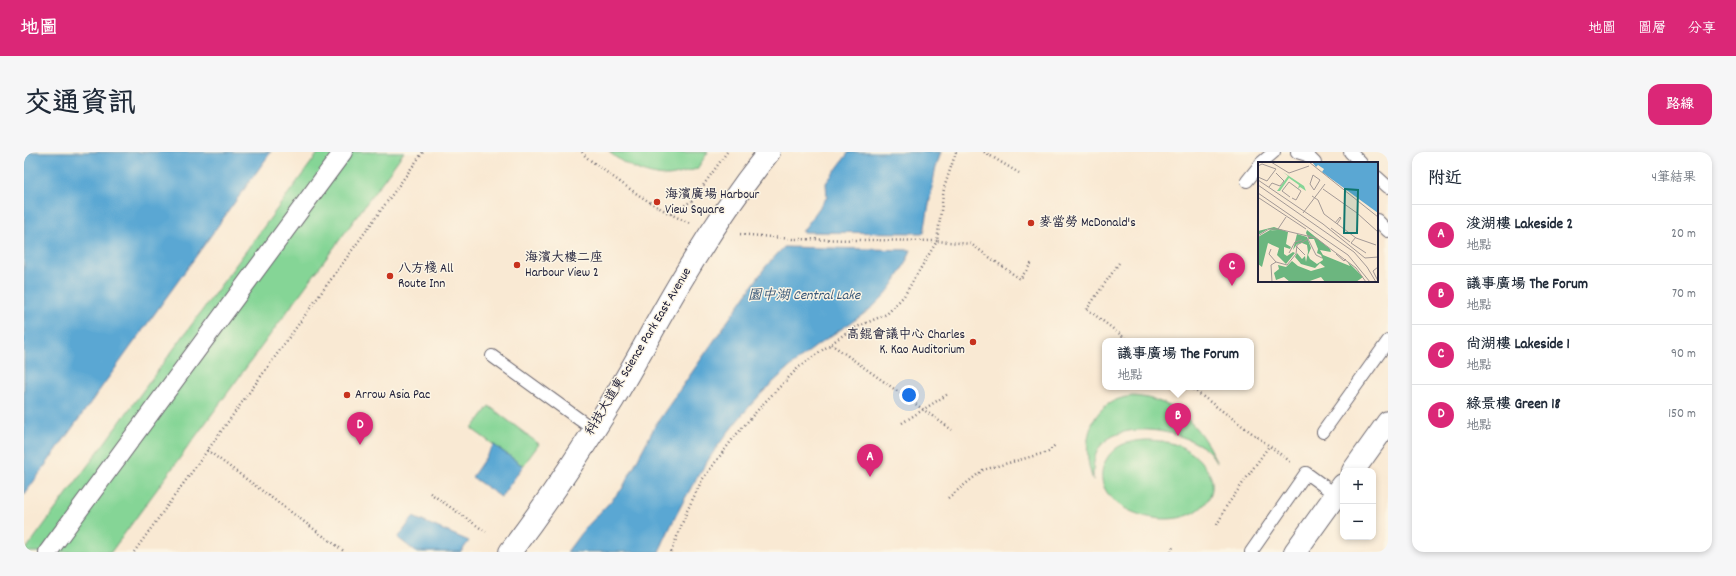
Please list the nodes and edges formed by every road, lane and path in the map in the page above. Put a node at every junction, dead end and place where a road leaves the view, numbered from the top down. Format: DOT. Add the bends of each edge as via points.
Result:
graph roads {
  1 [pos="343,152"];
  2 [pos="423,152"];
  3 [pos="582,152"];
  4 [pos="727,152"];
  5 [pos="769,152"];
  6 [pos="956,152"];
  7 [pos="984,152"];
  8 [pos="1274,152"];
  9 [pos="1297,152"];
  10 [pos="1350,152"];
  11 [pos="1262,162"];
  12 [pos="1314,162"];
  13 [pos="1361,162"];
  14 [pos="1258,167"];
  15 [pos="1019,174"];
  16 [pos="1378,178"];
  17 [pos="1247,181"];
  18 [pos="1388,187"];
  19 [pos="670,215"];
  20 [pos="1378,221"];
  21 [pos="1388,230"];
  22 [pos="713,232"];
  23 [pos="937,241"];
  24 [pos="1033,261"];
  25 [pos="1119,263"];
  26 [pos="1125,338"];
  27 [pos="1388,341"];
  28 [pos="831,344"];
  29 [pos="492,356"];
  30 [pos="1194,390"];
  31 [pos="948,394"];
  32 [pos="1388,422"];
  33 [pos="902,423"];
  34 [pos="594,430"];
  35 [pos="952,430"];
  36 [pos="1323,432"];
  37 [pos="1056,444"];
  38 [pos="1269,446"];
  39 [pos="207,450"];
  40 [pos="1355,468"];
  41 [pos="1306,473"];
  42 [pos="1340,490"];
  43 [pos="430,493"];
  44 [pos="948,498"];
  45 [pos="1217,525"];
  46 [pos="486,532"];
  47 [pos="1172,547"];
  48 [pos="48,552"];
  49 [pos="134,552"];
  50 [pos="345,552"];
  51 [pos="510,552"];
  52 [pos="671,552"];
  53 [pos="1171,552"];
  54 [pos="1250,552"];
  55 [pos="1295,552"];
  1 -- 48 [label="street"];
  2 -- 39 [label="path"];
  3 -- 19 [label="path" via="642,198"];
  4 -- 19 [label="path" via="693,200"];
  5 -- 22 [label="street, 科技大道東 Science Park East Avenue"];
  6 -- 23 [label="path" via="944,188"];
  7 -- 15 [label="path"];
  8 -- 11 [label="lane"];
  9 -- 12 [label="lane" via="1306,155"];
  10 -- 13 [label="lane"];
  14 -- 17 [label="lane"];
  16 -- 18 [label="lane"];
  19 -- 22 [label="path"];
  20 -- 21 [label="lane"];
  22 -- 23 [label="path" via="792,239"];
  22 -- 34 [label="street, 科技大道東 Science Park East Avenue" via="684,276"];
  23 -- 24 [label="path" via="971,244 1020,279"];
  23 -- 28 [label="path" via="904,296 887,314 850,330"];
  25 -- 26 [label="path" via="1087,310"];
  27 -- 36 [label="lane"];
  28 -- 35 [label="path"];
  28 -- 52 [label="path" via="799,367 762,404 719,455 699,486"];
  29 -- 34 [label="lane"];
  30 -- 38 [label="path"];
  31 -- 33 [label="path, bridge"];
  32 -- 40 [label="street"];
  34 -- 51 [label="street, 科技大道東 Science Park East Avenue" via="543,509"];
  37 -- 44 [label="path" via="1048,452 983,470"];
  38 -- 41 [label="path"];
  38 -- 45 [label="path" via="1226,507"];
  39 -- 49 [label="path"];
  39 -- 50 [label="path"];
  41 -- 42 [label="lane"];
  41 -- 54 [label="lane"];
  42 -- 55 [label="street"];
  43 -- 46 [label="path"];
  47 -- 53 [label="path"];
}
